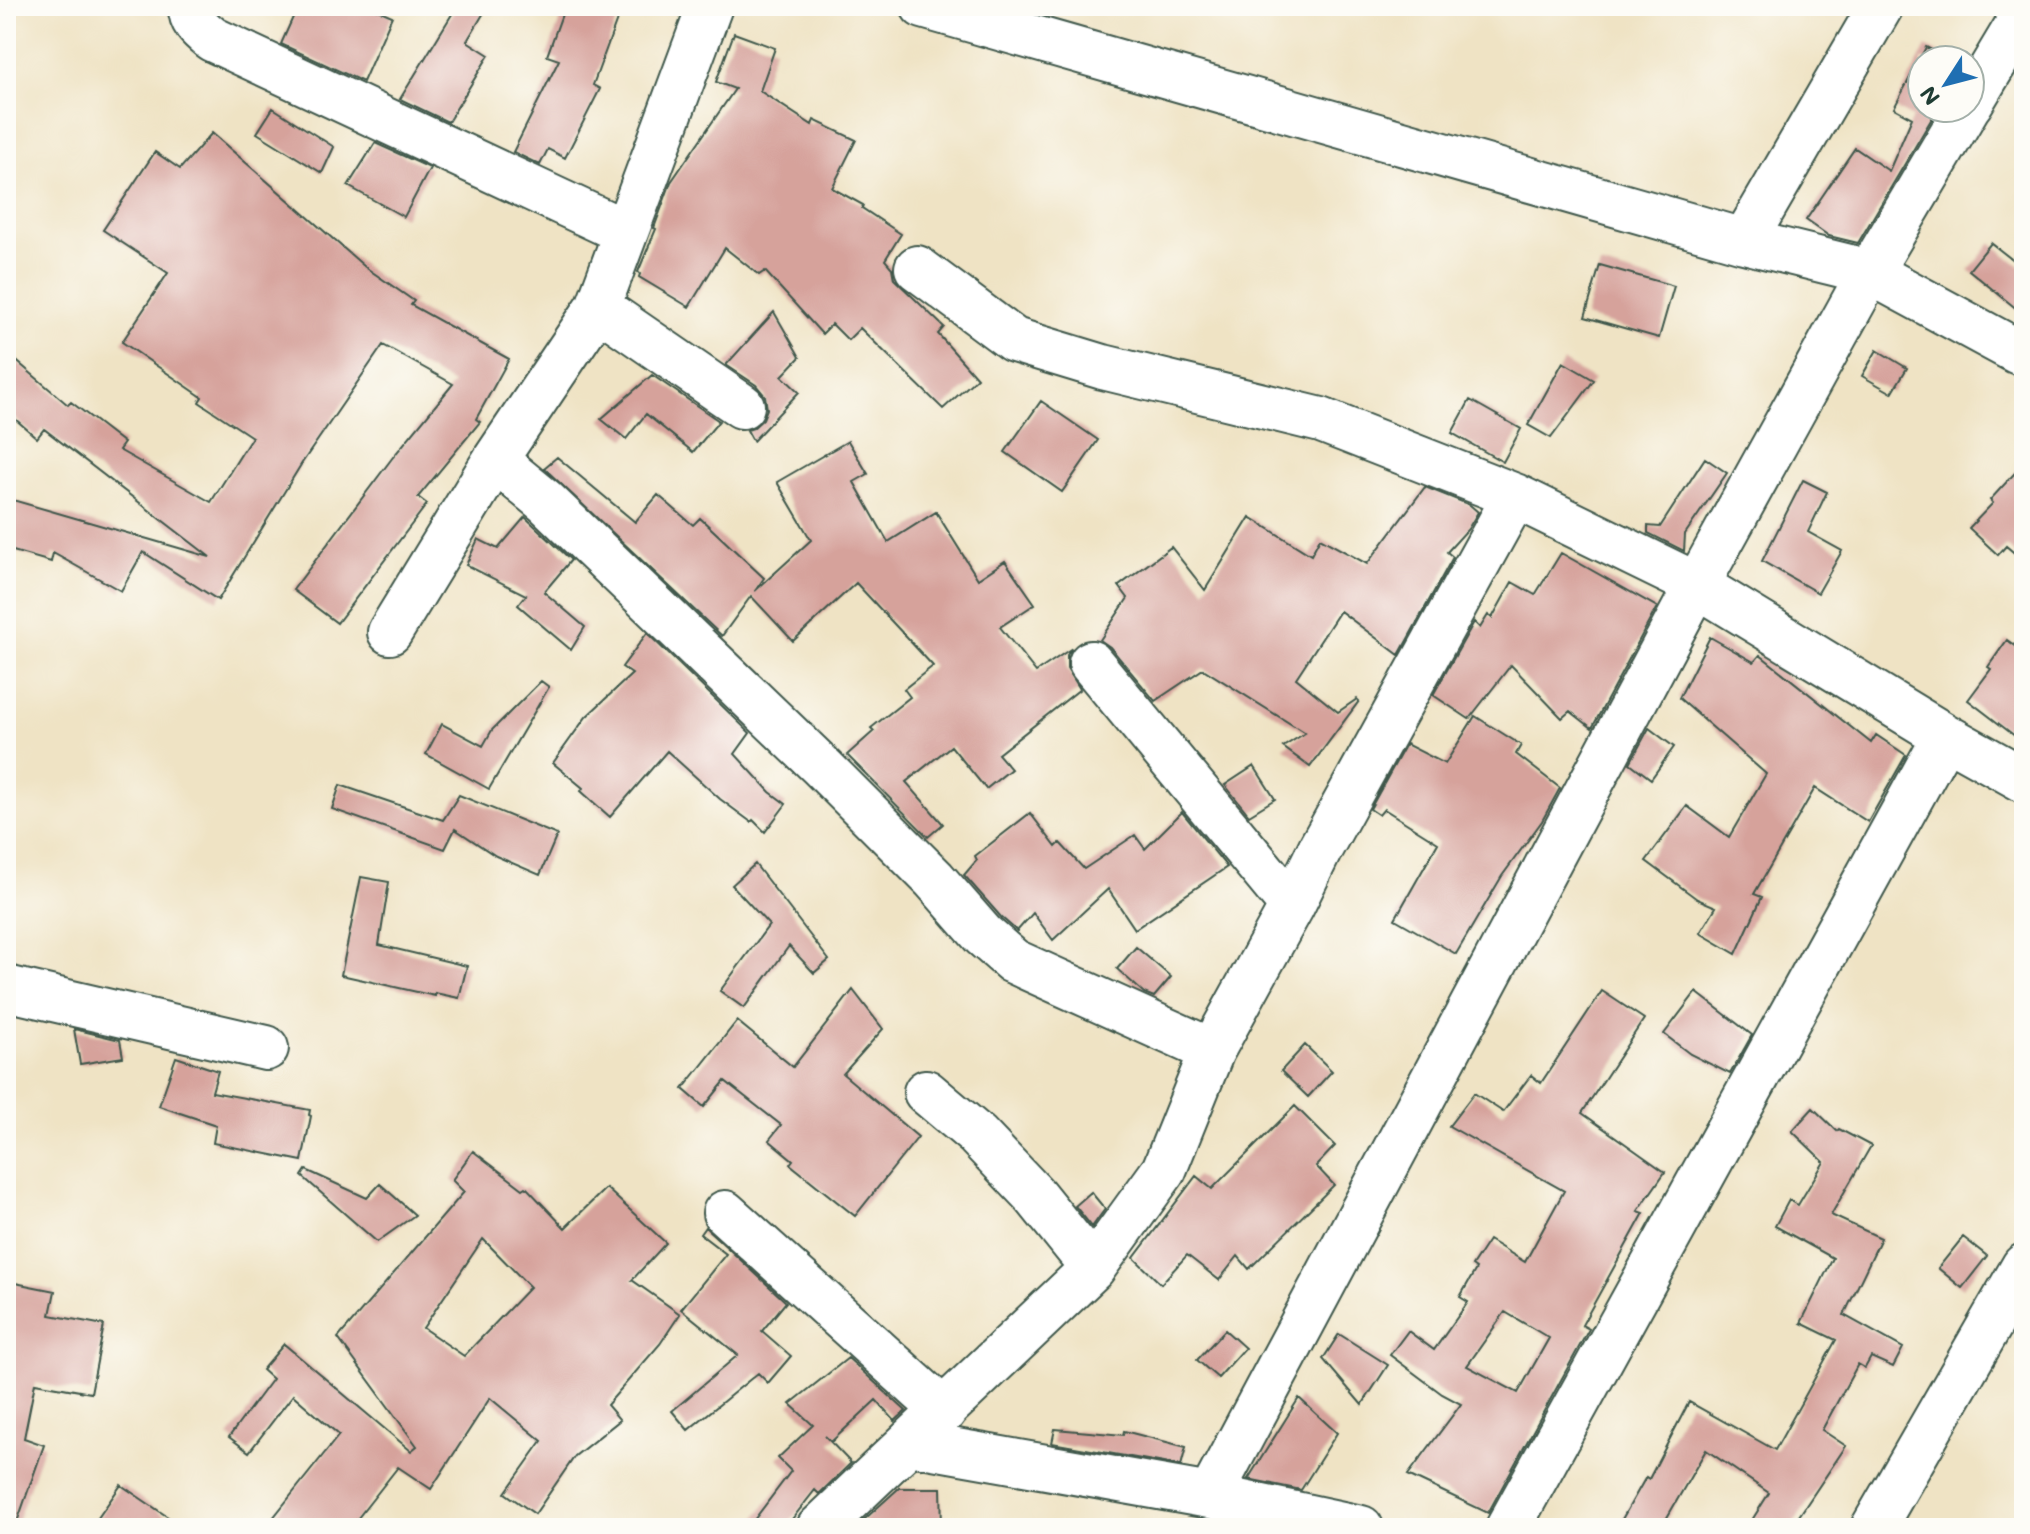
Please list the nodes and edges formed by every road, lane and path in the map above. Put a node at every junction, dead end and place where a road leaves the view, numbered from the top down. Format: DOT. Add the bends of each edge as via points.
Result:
graph roads {
  1 [pos="191,6"];
  2 [pos="710,6"];
  3 [pos="923,6"];
  4 [pos="1881,6"];
  5 [pos="2024,14"];
  6 [pos="1986,78"];
  7 [pos="1958,124"];
  8 [pos="625,232"];
  9 [pos="1744,241"];
  10 [pos="917,268"];
  11 [pos="1870,272"];
  12 [pos="598,307"];
  13 [pos="2018,352"];
  14 [pos="742,406"];
  15 [pos="495,460"];
  16 [pos="1515,496"];
  17 [pos="1697,585"];
  18 [pos="390,632"];
  19 [pos="1091,663"];
  20 [pos="1945,736"];
  21 [pos="2024,780"];
  22 [pos="1292,906"];
  23 [pos="6,988"];
  24 [pos="266,1048"];
  25 [pos="1212,1051"];
  26 [pos="926,1092"];
  27 [pos="725,1213"];
  28 [pos="2024,1266"];
  29 [pos="1093,1268"];
  30 [pos="944,1411"];
  31 [pos="911,1443"];
  32 [pos="1210,1496"];
  33 [pos="819,1528"];
  34 [pos="1361,1528"];
  35 [pos="1508,1528"];
  36 [pos="1873,1528"];
  1 -- 8 [label="street" via="198,27 212,39"];
  2 -- 8 [label="street"];
  3 -- 9 [label="street"];
  4 -- 9 [label="street"];
  5 -- 6 [label="street"];
  7 -- 11 [label="street"];
  8 -- 12 [label="street"];
  9 -- 11 [label="street"];
  10 -- 16 [label="street" via="1014,340 1321,420"];
  11 -- 13 [label="street"];
  11 -- 17 [label="street"];
  12 -- 14 [label="street"];
  12 -- 15 [label="street"];
  15 -- 18 [label="street"];
  15 -- 25 [label="street" via="545,501 820,765 1013,961"];
  16 -- 17 [label="street"];
  16 -- 22 [label="street"];
  17 -- 20 [label="street"];
  17 -- 32 [label="street"];
  19 -- 22 [label="street"];
  20 -- 21 [label="street"];
  20 -- 35 [label="street"];
  22 -- 25 [label="street"];
  23 -- 24 [label="street"];
  25 -- 29 [label="street" via="1164,1170"];
  26 -- 29 [label="street" via="977,1135 1035,1196"];
  27 -- 30 [label="street"];
  28 -- 36 [label="street"];
  29 -- 30 [label="street"];
  30 -- 31 [label="street"];
  31 -- 32 [label="street"];
  31 -- 33 [label="street"];
  32 -- 34 [label="street"];
}
